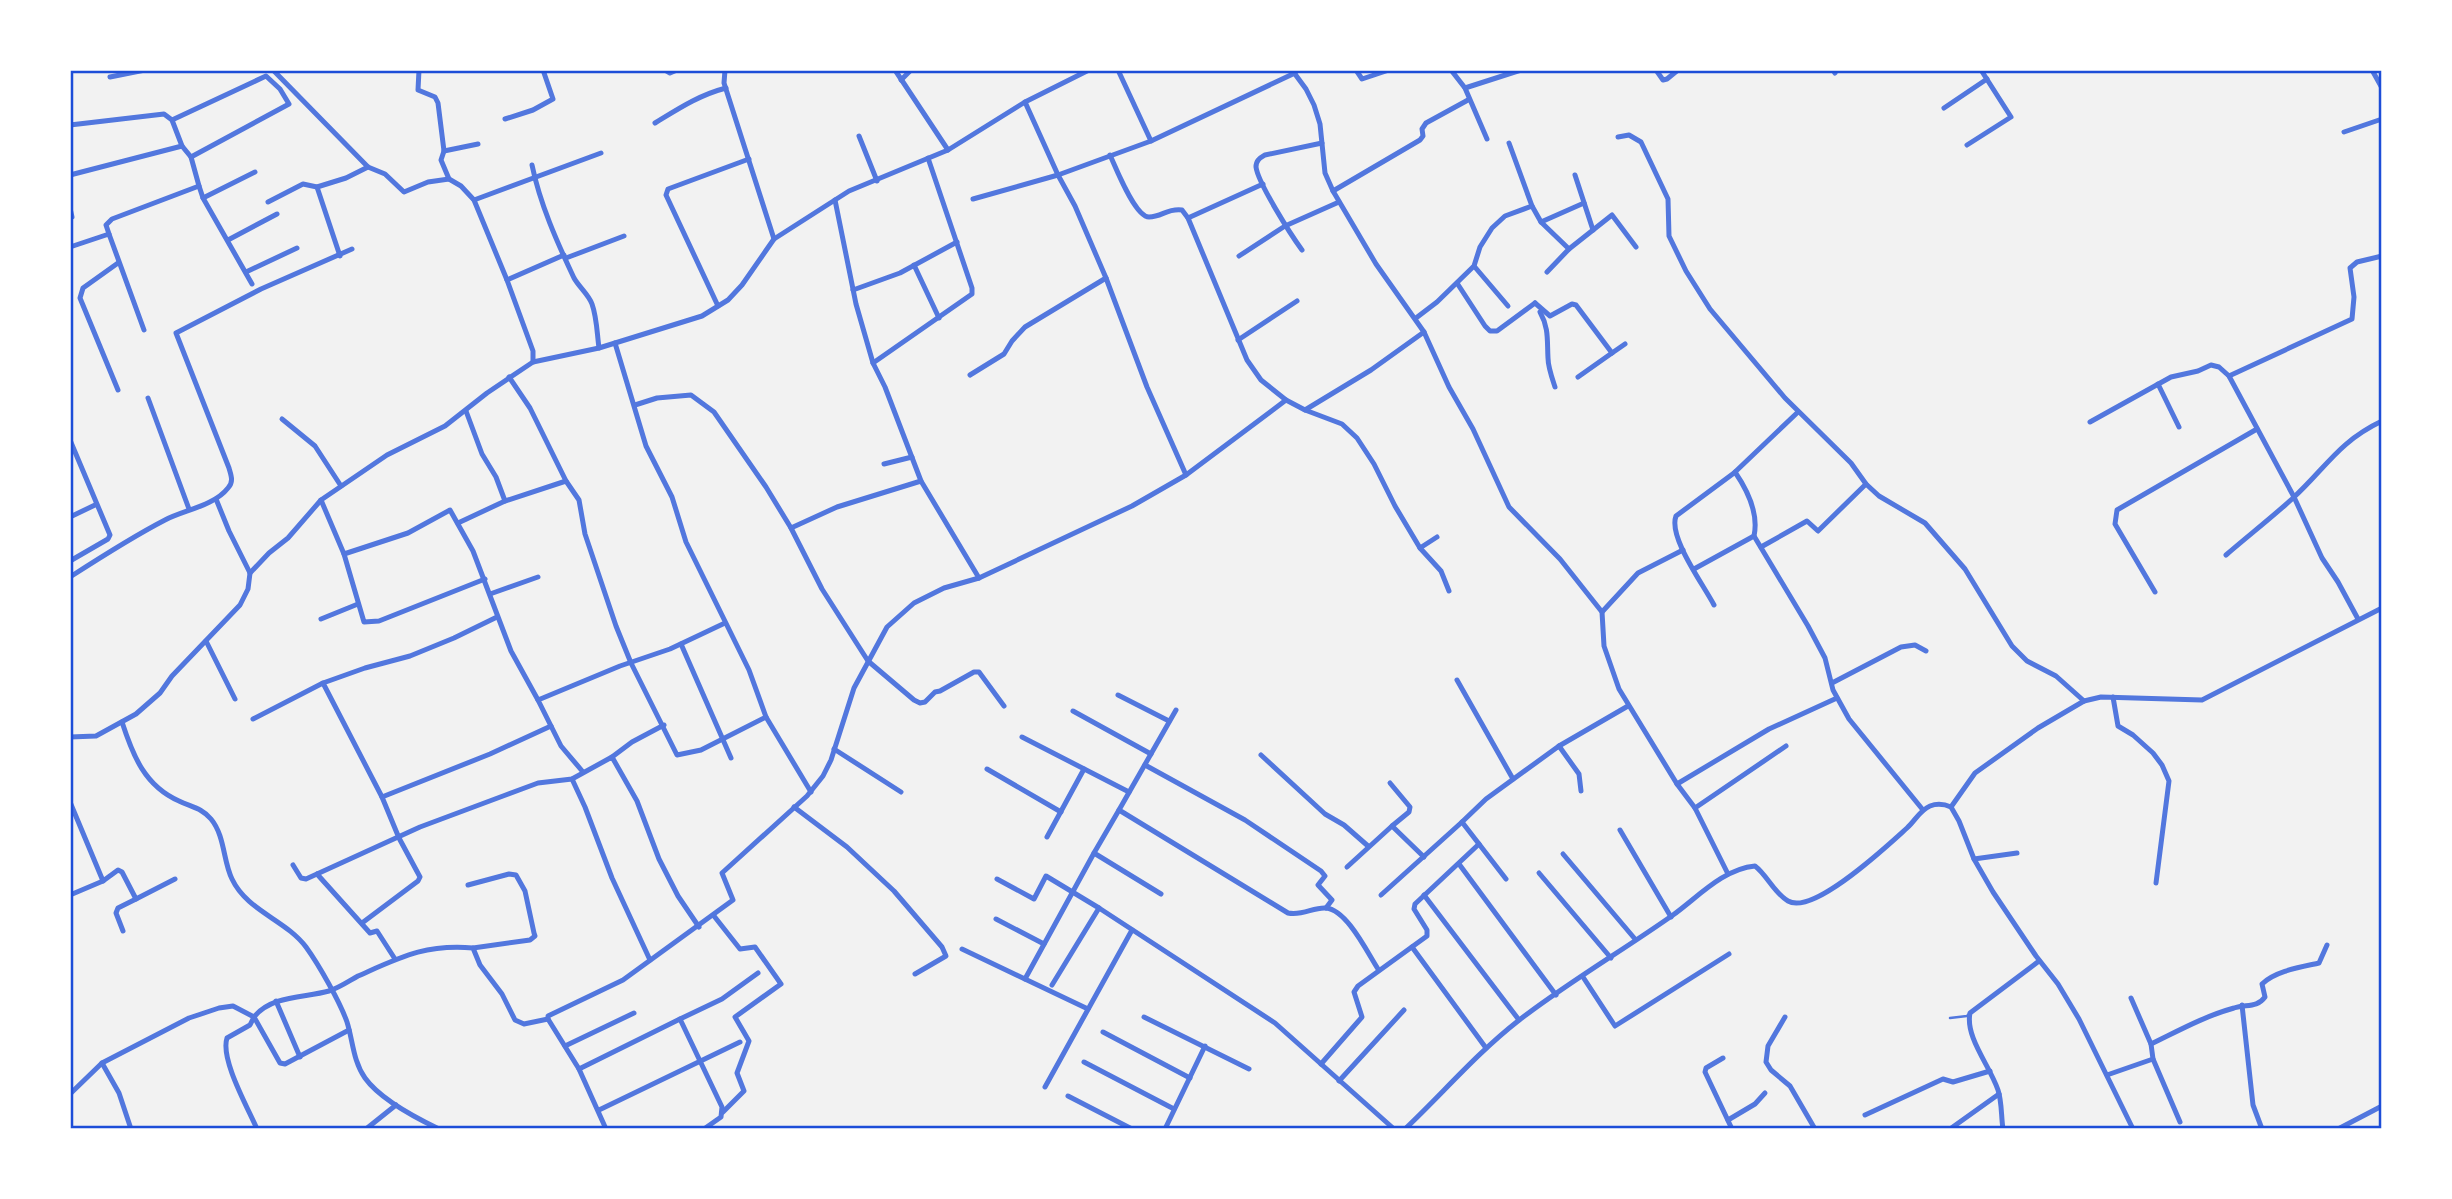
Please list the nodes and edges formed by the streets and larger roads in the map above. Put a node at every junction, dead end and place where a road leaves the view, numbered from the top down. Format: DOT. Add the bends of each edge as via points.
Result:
graph roads {
  1 [pos="145,70"];
  2 [pos="285,70"];
  3 [pos="419,70"];
  4 [pos="542,70"];
  5 [pos="665,70"];
  6 [pos="677,70"];
  7 [pos="724,70"];
  8 [pos="895,70"];
  9 [pos="911,70"];
  10 [pos="1089,70"];
  11 [pos="1118,70"];
  12 [pos="1356,70"];
  13 [pos="1389,70"];
  14 [pos="1451,70"];
  15 [pos="1521,70"];
  16 [pos="1656,70"];
  17 [pos="1678,70"];
  18 [pos="1990,70"];
  19 [pos="2372,70"];
  20 [pos="1294,71"];
  21 [pos="274,72"];
  22 [pos="1984,75"];
  23 [pos="110,77"];
  24 [pos="901,80"];
  25 [pos="726,88"];
  26 [pos="1465,88"];
  27 [pos="2382,88"];
  28 [pos="301,96"];
  29 [pos="1468,100"];
  30 [pos="1025,102"];
  31 [pos="289,104"];
  32 [pos="1944,108"];
  33 [pos="505,119"];
  34 [pos="2382,119"];
  35 [pos="172,120"];
  36 [pos="655,123"];
  37 [pos="70,125"];
  38 [pos="2344,132"];
  39 [pos="859,136"];
  40 [pos="1618,137"];
  41 [pos="1487,139"];
  42 [pos="1150,141"];
  43 [pos="1322,143"];
  44 [pos="1509,143"];
  45 [pos="478,144"];
  46 [pos="1967,145"];
  47 [pos="182,146"];
  48 [pos="948,150"];
  49 [pos="444,151"];
  50 [pos="601,153"];
  51 [pos="1110,155"];
  52 [pos="191,157"];
  53 [pos="928,158"];
  54 [pos="749,159"];
  55 [pos="531,165"];
  56 [pos="368,167"];
  57 [pos="255,172"];
  58 [pos="1575,174"];
  59 [pos="70,175"];
  60 [pos="1058,176"];
  61 [pos="449,178"];
  62 [pos="534,178"];
  63 [pos="877,181"];
  64 [pos="1263,184"];
  65 [pos="199,186"];
  66 [pos="317,187"];
  67 [pos="1333,191"];
  68 [pos="203,198"];
  69 [pos="973,199"];
  70 [pos="835,200"];
  71 [pos="474,201"];
  72 [pos="268,202"];
  73 [pos="1339,202"];
  74 [pos="1584,203"];
  75 [pos="1532,206"];
  76 [pos="70,208"];
  77 [pos="276,214"];
  78 [pos="72,217"];
  79 [pos="1188,218"];
  80 [pos="1541,222"];
  81 [pos="1285,226"];
  82 [pos="1593,229"];
  83 [pos="109,234"];
  84 [pos="624,236"];
  85 [pos="774,239"];
  86 [pos="228,240"];
  87 [pos="957,242"];
  88 [pos="70,247"];
  89 [pos="1636,247"];
  90 [pos="297,248"];
  91 [pos="352,249"];
  92 [pos="1569,249"];
  93 [pos="1302,250"];
  94 [pos="340,256"];
  95 [pos="1239,256"];
  96 [pos="2382,256"];
  97 [pos="565,257"];
  98 [pos="118,262"];
  99 [pos="914,265"];
  100 [pos="1474,266"];
  101 [pos="246,272"];
  102 [pos="1547,272"];
  103 [pos="1105,278"];
  104 [pos="507,280"];
  105 [pos="1457,283"];
  106 [pos="252,284"];
  107 [pos="853,290"];
  108 [pos="1297,301"];
  109 [pos="1535,303"];
  110 [pos="718,306"];
  111 [pos="1508,306"];
  112 [pos="939,318"];
  113 [pos="1416,318"];
  114 [pos="144,330"];
  115 [pos="1424,332"];
  116 [pos="1238,340"];
  117 [pos="615,343"];
  118 [pos="1625,344"];
  119 [pos="599,348"];
  120 [pos="1612,353"];
  121 [pos="533,362"];
  122 [pos="873,363"];
  123 [pos="970,375"];
  124 [pos="2229,376"];
  125 [pos="509,377"];
  126 [pos="1578,377"];
  127 [pos="2158,384"];
  128 [pos="1555,387"];
  129 [pos="118,390"];
  130 [pos="148,398"];
  131 [pos="1286,401"];
  132 [pos="635,405"];
  133 [pos="1305,410"];
  134 [pos="466,411"];
  135 [pos="1798,412"];
  136 [pos="282,419"];
  137 [pos="2382,421"];
  138 [pos="2090,422"];
  139 [pos="2179,427"];
  140 [pos="2258,429"];
  141 [pos="70,440"];
  142 [pos="912,457"];
  143 [pos="884,464"];
  144 [pos="1735,471"];
  145 [pos="1186,475"];
  146 [pos="566,481"];
  147 [pos="921,481"];
  148 [pos="1866,484"];
  149 [pos="341,486"];
  150 [pos="2294,497"];
  151 [pos="216,499"];
  152 [pos="321,500"];
  153 [pos="505,501"];
  154 [pos="95,505"];
  155 [pos="189,509"];
  156 [pos="70,517"];
  157 [pos="458,523"];
  158 [pos="791,528"];
  159 [pos="1754,536"];
  160 [pos="1437,537"];
  161 [pos="1761,547"];
  162 [pos="1420,548"];
  163 [pos="1683,550"];
  164 [pos="344,554"];
  165 [pos="2226,555"];
  166 [pos="70,561"];
  167 [pos="1694,569"];
  168 [pos="250,573"];
  169 [pos="70,577"];
  170 [pos="538,577"];
  171 [pos="979,578"];
  172 [pos="485,579"];
  173 [pos="1449,592"];
  174 [pos="2155,592"];
  175 [pos="490,594"];
  176 [pos="358,604"];
  177 [pos="1714,605"];
  178 [pos="2382,608"];
  179 [pos="1602,612"];
  180 [pos="497,617"];
  181 [pos="321,619"];
  182 [pos="2358,619"];
  183 [pos="725,623"];
  184 [pos="206,641"];
  185 [pos="681,644"];
  186 [pos="1926,651"];
  187 [pos="868,661"];
  188 [pos="631,663"];
  189 [pos="1457,680"];
  190 [pos="323,684"];
  191 [pos="1832,684"];
  192 [pos="1118,695"];
  193 [pos="2113,697"];
  194 [pos="1837,698"];
  195 [pos="235,699"];
  196 [pos="538,700"];
  197 [pos="2086,701"];
  198 [pos="1004,706"];
  199 [pos="1628,706"];
  200 [pos="1176,710"];
  201 [pos="1073,711"];
  202 [pos="766,717"];
  203 [pos="253,719"];
  204 [pos="122,722"];
  205 [pos="1169,722"];
  206 [pos="664,725"];
  207 [pos="551,726"];
  208 [pos="70,737"];
  209 [pos="1022,737"];
  210 [pos="724,738"];
  211 [pos="1559,746"];
  212 [pos="1786,746"];
  213 [pos="834,749"];
  214 [pos="1151,754"];
  215 [pos="1261,755"];
  216 [pos="612,757"];
  217 [pos="731,758"];
  218 [pos="1145,765"];
  219 [pos="987,769"];
  220 [pos="1084,769"];
  221 [pos="583,772"];
  222 [pos="572,779"];
  223 [pos="1513,779"];
  224 [pos="1390,783"];
  225 [pos="1677,784"];
  226 [pos="1581,791"];
  227 [pos="811,792"];
  228 [pos="901,792"];
  229 [pos="1129,792"];
  230 [pos="383,797"];
  231 [pos="70,802"];
  232 [pos="794,807"];
  233 [pos="1951,807"];
  234 [pos="1695,808"];
  235 [pos="1119,810"];
  236 [pos="1923,810"];
  237 [pos="1061,812"];
  238 [pos="1462,822"];
  239 [pos="1392,826"];
  240 [pos="1620,830"];
  241 [pos="1047,837"];
  242 [pos="399,838"];
  243 [pos="1479,844"];
  244 [pos="1368,846"];
  245 [pos="1094,853"];
  246 [pos="2017,853"];
  247 [pos="1563,854"];
  248 [pos="1424,857"];
  249 [pos="1975,859"];
  250 [pos="1459,864"];
  251 [pos="293,865"];
  252 [pos="1347,867"];
  253 [pos="1539,873"];
  254 [pos="317,874"];
  255 [pos="1728,874"];
  256 [pos="175,879"];
  257 [pos="997,879"];
  258 [pos="1506,879"];
  259 [pos="103,881"];
  260 [pos="2156,883"];
  261 [pos="468,885"];
  262 [pos="1073,892"];
  263 [pos="1161,894"];
  264 [pos="70,895"];
  265 [pos="1381,895"];
  266 [pos="1424,895"];
  267 [pos="136,899"];
  268 [pos="1099,908"];
  269 [pos="1326,908"];
  270 [pos="714,916"];
  271 [pos="1671,916"];
  272 [pos="996,919"];
  273 [pos="362,923"];
  274 [pos="699,927"];
  275 [pos="1132,930"];
  276 [pos="123,932"];
  277 [pos="1635,939"];
  278 [pos="1044,944"];
  279 [pos="2327,946"];
  280 [pos="1412,947"];
  281 [pos="473,948"];
  282 [pos="962,949"];
  283 [pos="1729,954"];
  284 [pos="1611,958"];
  285 [pos="395,959"];
  286 [pos="650,960"];
  287 [pos="2039,961"];
  288 [pos="1378,969"];
  289 [pos="758,973"];
  290 [pos="915,974"];
  291 [pos="1583,977"];
  292 [pos="1025,979"];
  293 [pos="1052,985"];
  294 [pos="331,990"];
  295 [pos="1556,995"];
  296 [pos="2131,998"];
  297 [pos="276,1001"];
  298 [pos="2242,1005"];
  299 [pos="1088,1009"];
  300 [pos="1404,1010"];
  301 [pos="634,1013"];
  302 [pos="254,1017"];
  303 [pos="1144,1017"];
  304 [pos="1785,1017"];
  305 [pos="548,1019"];
  306 [pos="680,1019"];
  307 [pos="1519,1020"];
  308 [pos="349,1030"];
  309 [pos="1103,1032"];
  310 [pos="740,1042"];
  311 [pos="2151,1044"];
  312 [pos="565,1046"];
  313 [pos="1205,1046"];
  314 [pos="1486,1048"];
  315 [pos="300,1057"];
  316 [pos="1723,1058"];
  317 [pos="2153,1059"];
  318 [pos="699,1061"];
  319 [pos="1084,1062"];
  320 [pos="102,1063"];
  321 [pos="1321,1064"];
  322 [pos="579,1069"];
  323 [pos="1249,1069"];
  324 [pos="1990,1071"];
  325 [pos="2107,1075"];
  326 [pos="1190,1078"];
  327 [pos="1339,1081"];
  328 [pos="1045,1087"];
  329 [pos="1765,1093"];
  330 [pos="70,1094"];
  331 [pos="1999,1094"];
  332 [pos="1068,1096"];
  333 [pos="396,1105"];
  334 [pos="2382,1106"];
  335 [pos="1174,1109"];
  336 [pos="599,1110"];
  337 [pos="723,1112"];
  338 [pos="1865,1115"];
  339 [pos="1728,1121"];
  340 [pos="2355,1121"];
  341 [pos="2180,1122"];
  342 [pos="131,1129"];
  343 [pos="257,1129"];
  344 [pos="366,1129"];
  345 [pos="439,1129"];
  346 [pos="606,1129"];
  347 [pos="704,1129"];
  348 [pos="1132,1129"];
  349 [pos="1165,1129"];
  350 [pos="1394,1129"];
  351 [pos="1405,1129"];
  352 [pos="1732,1129"];
  353 [pos="1815,1129"];
  354 [pos="1950,1129"];
  355 [pos="2003,1129"];
  356 [pos="2133,1129"];
  357 [pos="2262,1129"];
  358 [pos="2338,1129"];
  359 [pos="2359,1129"];
  1 -- 23 [label="street"];
  2 -- 21 [label="street"];
  3 -- 49 [label="street" via="418,90 438,103"];
  4 -- 33 [label="street" via="553,99"];
  5 -- 6 [label="street"];
  7 -- 25 [label="street"];
  8 -- 24 [label="street"];
  9 -- 24 [label="street"];
  10 -- 30 [label="street"];
  11 -- 42 [label="street"];
  12 -- 13 [label="street" via="1362,79"];
  14 -- 26 [label="street"];
  15 -- 26 [label="street"];
  16 -- 17 [label="street" via="1663,80"];
  18 -- 22 [label="street"];
  19 -- 27 [label="street"];
  20 -- 42 [label="street"];
  20 -- 43 [label="street" via="1314,105"];
  21 -- 28 [label="street"];
  22 -- 32 [label="street"];
  22 -- 46 [label="street" via="2011,117"];
  24 -- 48 [label="street"];
  25 -- 36 [label="street" via="709,92"];
  25 -- 54 [label="street"];
  26 -- 29 [label="street"];
  28 -- 31 [label="street"];
  28 -- 56 [label="street"];
  29 -- 41 [label="street"];
  29 -- 67 [label="street" via="1426,123 1420,140"];
  30 -- 48 [label="street"];
  30 -- 60 [label="street"];
  31 -- 35 [label="street" via="266,76"];
  31 -- 52 [label="street"];
  34 -- 38 [label="street"];
  35 -- 37 [label="street" via="164,114"];
  35 -- 47 [label="street"];
  39 -- 63 [label="street"];
  40 -- 135 [label="street" via="1629,135 1641,142 1668,199 1669,236 1693,285"];
  42 -- 51 [label="street"];
  43 -- 64 [label="street" via="1258,158 1256,169"];
  43 -- 67 [label="street" via="1325,173"];
  44 -- 75 [label="street"];
  45 -- 49 [label="street"];
  47 -- 52 [label="street"];
  47 -- 59 [label="street"];
  48 -- 53 [label="street"];
  49 -- 61 [label="street" via="441,160"];
  50 -- 62 [label="street"];
  51 -- 60 [label="street"];
  51 -- 79 [label="street" via="1142,215 1172,209 1182,210"];
  52 -- 65 [label="street"];
  53 -- 63 [label="street"];
  53 -- 87 [label="street"];
  54 -- 85 [label="street"];
  54 -- 110 [label="street" via="668,189 666,195"];
  55 -- 62 [label="street"];
  56 -- 61 [label="street" via="385,174 404,192"];
  56 -- 66 [label="street"];
  57 -- 68 [label="street"];
  58 -- 74 [label="street"];
  60 -- 69 [label="street"];
  60 -- 103 [label="street"];
  61 -- 71 [label="street"];
  62 -- 71 [label="street"];
  62 -- 97 [label="street"];
  63 -- 70 [label="street"];
  64 -- 79 [label="street"];
  64 -- 81 [label="street"];
  65 -- 68 [label="street"];
  65 -- 83 [label="street" via="112,219 106,225"];
  66 -- 72 [label="street" via="303,184"];
  66 -- 94 [label="street"];
  67 -- 73 [label="street"];
  68 -- 86 [label="street"];
  70 -- 85 [label="street"];
  70 -- 107 [label="street"];
  71 -- 104 [label="street"];
  73 -- 81 [label="street"];
  73 -- 113 [label="street"];
  74 -- 80 [label="street"];
  74 -- 82 [label="street"];
  75 -- 80 [label="street"];
  75 -- 100 [label="street" via="1504,216 1480,247"];
  76 -- 78 [label="street"];
  77 -- 86 [label="street"];
  79 -- 116 [label="street"];
  80 -- 92 [label="street"];
  81 -- 93 [label="street"];
  81 -- 95 [label="street"];
  82 -- 89 [label="street" via="1613,215"];
  82 -- 92 [label="street"];
  83 -- 88 [label="street"];
  83 -- 98 [label="street"];
  84 -- 97 [label="street"];
  85 -- 110 [label="street" via="742,285"];
  86 -- 101 [label="street"];
  87 -- 99 [label="street"];
  87 -- 112 [label="street" via="972,294"];
  90 -- 101 [label="street"];
  91 -- 94 [label="street"];
  92 -- 102 [label="street"];
  94 -- 151 [label="street" via="250,294 176,333 232,480"];
  96 -- 124 [label="street" via="2350,268 2352,319"];
  97 -- 104 [label="street"];
  97 -- 119 [label="street" via="592,302"];
  98 -- 114 [label="street"];
  98 -- 129 [label="street" via="83,288 80,298"];
  99 -- 107 [label="street"];
  99 -- 112 [label="street"];
  100 -- 105 [label="street"];
  100 -- 111 [label="street"];
  101 -- 106 [label="street"];
  103 -- 123 [label="street" via="1025,327 1004,354"];
  103 -- 145 [label="street"];
  104 -- 121 [label="street"];
  105 -- 109 [label="street" via="1490,331 1497,331"];
  105 -- 113 [label="street"];
  107 -- 122 [label="street"];
  108 -- 116 [label="street"];
  109 -- 120 [label="street" via="1550,316 1576,305"];
  109 -- 128 [label="street" via="1547,325"];
  110 -- 117 [label="street" via="702,316"];
  112 -- 122 [label="street"];
  113 -- 115 [label="street"];
  115 -- 133 [label="street"];
  115 -- 179 [label="street" via="1509,507 1560,559"];
  116 -- 131 [label="street" via="1261,380"];
  117 -- 119 [label="street"];
  117 -- 132 [label="street"];
  118 -- 120 [label="street"];
  119 -- 121 [label="street"];
  120 -- 126 [label="street"];
  121 -- 125 [label="street"];
  122 -- 142 [label="street"];
  124 -- 127 [label="street" via="2211,365"];
  124 -- 140 [label="street"];
  125 -- 134 [label="street"];
  125 -- 146 [label="street" via="530,408"];
  127 -- 138 [label="street"];
  127 -- 139 [label="street"];
  130 -- 155 [label="street"];
  131 -- 133 [label="street"];
  131 -- 145 [label="street"];
  132 -- 158 [label="street" via="691,396 714,412"];
  132 -- 183 [label="street" via="646,446"];
  133 -- 162 [label="street" via="1342,424 1357,438"];
  134 -- 149 [label="street"];
  134 -- 153 [label="street"];
  135 -- 144 [label="street"];
  135 -- 148 [label="street" via="1851,463"];
  136 -- 149 [label="street" via="315,446"];
  137 -- 150 [label="street" via="2342,445"];
  140 -- 150 [label="street"];
  140 -- 174 [label="street" via="2117,510 2115,524"];
  141 -- 154 [label="street"];
  142 -- 143 [label="street"];
  142 -- 147 [label="street"];
  144 -- 159 [label="street" via="1755,513"];
  144 -- 163 [label="street" via="1676,516 1673,524"];
  145 -- 171 [label="street" via="1132,506"];
  146 -- 153 [label="street"];
  146 -- 188 [label="street" via="579,500 585,534"];
  147 -- 158 [label="street" via="837,507"];
  147 -- 171 [label="street"];
  148 -- 161 [label="street" via="1818,531 1807,521"];
  148 -- 197 [label="street" via="1925,523 1965,569 2012,646"];
  149 -- 152 [label="street"];
  150 -- 165 [label="street"];
  150 -- 182 [label="street" via="2322,558"];
  151 -- 155 [label="street"];
  151 -- 168 [label="street"];
  152 -- 164 [label="street"];
  152 -- 168 [label="street"];
  153 -- 157 [label="street"];
  154 -- 156 [label="street"];
  154 -- 166 [label="street" via="110,535"];
  155 -- 169 [label="street"];
  157 -- 164 [label="street" via="450,510 408,533"];
  157 -- 172 [label="street"];
  158 -- 187 [label="street" via="822,589"];
  159 -- 161 [label="street"];
  159 -- 167 [label="street"];
  160 -- 162 [label="street"];
  161 -- 191 [label="street" via="1825,658"];
  162 -- 173 [label="street" via="1441,571"];
  163 -- 167 [label="street"];
  163 -- 179 [label="street" via="1638,573"];
  164 -- 176 [label="street"];
  167 -- 177 [label="street"];
  168 -- 184 [label="street" via="240,605"];
  170 -- 175 [label="street"];
  171 -- 187 [label="street" via="914,603 887,627"];
  172 -- 175 [label="street"];
  172 -- 176 [label="street" via="379,621 364,622"];
  175 -- 180 [label="street"];
  176 -- 181 [label="street"];
  178 -- 182 [label="street"];
  179 -- 199 [label="street" via="1604,646"];
  180 -- 190 [label="street" via="410,656"];
  180 -- 196 [label="street"];
  182 -- 193 [label="street" via="2202,700"];
  183 -- 185 [label="street"];
  183 -- 202 [label="street"];
  184 -- 195 [label="street"];
  184 -- 204 [label="street" via="149,704"];
  185 -- 188 [label="street"];
  185 -- 210 [label="street"];
  186 -- 191 [label="street" via="1915,645 1901,647"];
  187 -- 198 [label="street" via="920,703 979,672"];
  187 -- 213 [label="street"];
  188 -- 196 [label="street"];
  188 -- 206 [label="street"];
  189 -- 223 [label="street"];
  190 -- 203 [label="street"];
  190 -- 230 [label="street"];
  191 -- 194 [label="street"];
  192 -- 205 [label="street"];
  193 -- 197 [label="street"];
  193 -- 260 [label="street" via="2118,726 2153,753 2169,781"];
  194 -- 225 [label="street" via="1769,729"];
  194 -- 236 [label="street"];
  196 -- 207 [label="street"];
  197 -- 233 [label="street" via="1975,773"];
  199 -- 211 [label="street"];
  199 -- 225 [label="street"];
  200 -- 205 [label="street"];
  201 -- 214 [label="street"];
  202 -- 210 [label="street"];
  202 -- 227 [label="street"];
  204 -- 208 [label="street" via="96,736"];
  204 -- 294 [label="street" via="138,766 150,782 213,821 232,880 244,897 306,946"];
  205 -- 214 [label="street"];
  206 -- 210 [label="street" via="677,755"];
  206 -- 216 [label="street"];
  207 -- 221 [label="street"];
  207 -- 230 [label="street"];
  209 -- 220 [label="street"];
  210 -- 217 [label="street"];
  211 -- 223 [label="street"];
  211 -- 226 [label="street" via="1579,774"];
  212 -- 234 [label="street"];
  213 -- 227 [label="street"];
  213 -- 228 [label="street"];
  214 -- 218 [label="street"];
  215 -- 244 [label="street"];
  216 -- 221 [label="street"];
  216 -- 274 [label="street" via="637,801 659,859"];
  218 -- 229 [label="street"];
  218 -- 269 [label="street" via="1245,820 1321,871 1325,876 1318,885 1332,900"];
  219 -- 237 [label="street"];
  220 -- 229 [label="street"];
  220 -- 237 [label="street"];
  221 -- 222 [label="street"];
  222 -- 242 [label="street" via="538,783"];
  222 -- 286 [label="street"];
  223 -- 238 [label="street"];
  224 -- 239 [label="street" via="1410,807"];
  225 -- 234 [label="street"];
  227 -- 232 [label="street"];
  229 -- 235 [label="street"];
  230 -- 242 [label="street"];
  231 -- 259 [label="street"];
  232 -- 270 [label="street" via="724,870 722,876 733,900"];
  232 -- 290 [label="street" via="894,891 942,947 946,956"];
  233 -- 236 [label="street" via="1938,804"];
  233 -- 249 [label="street"];
  234 -- 255 [label="street"];
  235 -- 245 [label="street"];
  235 -- 269 [label="street" via="1288,913"];
  236 -- 255 [label="street" via="1833,889 1804,902 1787,901 1755,866"];
  237 -- 241 [label="street"];
  238 -- 243 [label="street"];
  238 -- 248 [label="street"];
  239 -- 244 [label="street"];
  239 -- 248 [label="street"];
  240 -- 271 [label="street"];
  242 -- 254 [label="street"];
  242 -- 273 [label="street" via="420,879"];
  243 -- 250 [label="street"];
  243 -- 258 [label="street"];
  244 -- 252 [label="street"];
  245 -- 262 [label="street"];
  245 -- 263 [label="street"];
  246 -- 249 [label="street"];
  247 -- 277 [label="street"];
  248 -- 265 [label="street"];
  249 -- 287 [label="street"];
  250 -- 266 [label="street"];
  250 -- 295 [label="street"];
  251 -- 254 [label="street" via="301,878"];
  253 -- 284 [label="street"];
  254 -- 273 [label="street"];
  255 -- 271 [label="street"];
  256 -- 267 [label="street"];
  257 -- 262 [label="street" via="1034,899 1046,877"];
  259 -- 264 [label="street"];
  259 -- 267 [label="street" via="120,870"];
  261 -- 281 [label="street" via="516,875 525,891 534,933 530,940"];
  262 -- 268 [label="street"];
  262 -- 278 [label="street"];
  266 -- 280 [label="street" via="1414,909 1427,936"];
  266 -- 307 [label="street"];
  267 -- 276 [label="street" via="116,913"];
  268 -- 275 [label="street"];
  268 -- 293 [label="street"];
  269 -- 288 [label="street" via="1344,916"];
  270 -- 274 [label="street"];
  270 -- 337 [label="street" via="740,949 755,947 781,982 735,1017 749,1041 737,1073 744,1091"];
  271 -- 277 [label="street"];
  272 -- 278 [label="street"];
  273 -- 285 [label="street" via="370,933 377,930"];
  274 -- 286 [label="street"];
  275 -- 299 [label="street"];
  275 -- 321 [label="street" via="1275,1023"];
  277 -- 284 [label="street"];
  278 -- 292 [label="street"];
  279 -- 298 [label="street" via="2319,963 2265,980 2262,1002"];
  280 -- 288 [label="street"];
  280 -- 314 [label="street"];
  281 -- 285 [label="street" via="434,947"];
  281 -- 305 [label="street" via="515,1020 524,1024"];
  282 -- 292 [label="street"];
  283 -- 291 [label="street" via="1615,1026"];
  284 -- 291 [label="street"];
  285 -- 294 [label="street"];
  286 -- 305 [label="street" via="623,980"];
  287 -- 324 [label="street" via="1970,1013 1968,1026"];
  287 -- 325 [label="street" via="2079,1019"];
  288 -- 321 [label="street" via="1354,992 1362,1017"];
  289 -- 306 [label="street" via="722,999"];
  291 -- 295 [label="street"];
  292 -- 299 [label="street"];
  294 -- 297 [label="street"];
  294 -- 308 [label="street"];
  295 -- 307 [label="street"];
  296 -- 311 [label="street"];
  297 -- 302 [label="street"];
  297 -- 315 [label="street"];
  298 -- 311 [label="street"];
  298 -- 357 [label="street" via="2253,1105"];
  299 -- 328 [label="street"];
  300 -- 327 [label="street"];
  301 -- 312 [label="street"];
  302 -- 315 [label="street" via="280,1063"];
  302 -- 320 [label="street" via="233,1006 219,1007"];
  302 -- 343 [label="street" via="250,1025 227,1038 224,1047"];
  303 -- 313 [label="street"];
  304 -- 353 [label="street" via="1768,1046 1766,1062 1790,1086"];
  305 -- 312 [label="street"];
  306 -- 318 [label="street"];
  306 -- 322 [label="street"];
  307 -- 314 [label="street"];
  308 -- 315 [label="street"];
  308 -- 333 [label="street" via="363,1076"];
  309 -- 326 [label="street"];
  310 -- 318 [label="street"];
  311 -- 317 [label="street"];
  312 -- 322 [label="street"];
  313 -- 323 [label="street"];
  313 -- 326 [label="street"];
  314 -- 351 [label="street"];
  316 -- 339 [label="street" via="1704,1072"];
  317 -- 325 [label="street"];
  317 -- 341 [label="street"];
  318 -- 336 [label="street"];
  318 -- 337 [label="street"];
  319 -- 335 [label="street"];
  320 -- 330 [label="street"];
  320 -- 342 [label="street"];
  321 -- 327 [label="street"];
  322 -- 336 [label="street"];
  324 -- 331 [label="street"];
  324 -- 338 [label="street" via="1953,1082 1942,1079"];
  325 -- 356 [label="street"];
  326 -- 335 [label="street"];
  327 -- 350 [label="street"];
  329 -- 339 [label="street"];
  331 -- 354 [label="street"];
  331 -- 355 [label="street"];
  332 -- 348 [label="street"];
  333 -- 344 [label="street"];
  333 -- 345 [label="street"];
  334 -- 340 [label="street"];
  335 -- 349 [label="street"];
  336 -- 346 [label="street"];
  337 -- 347 [label="street"];
  339 -- 352 [label="street"];
  340 -- 358 [label="street"];
  340 -- 359 [label="street"];
}
